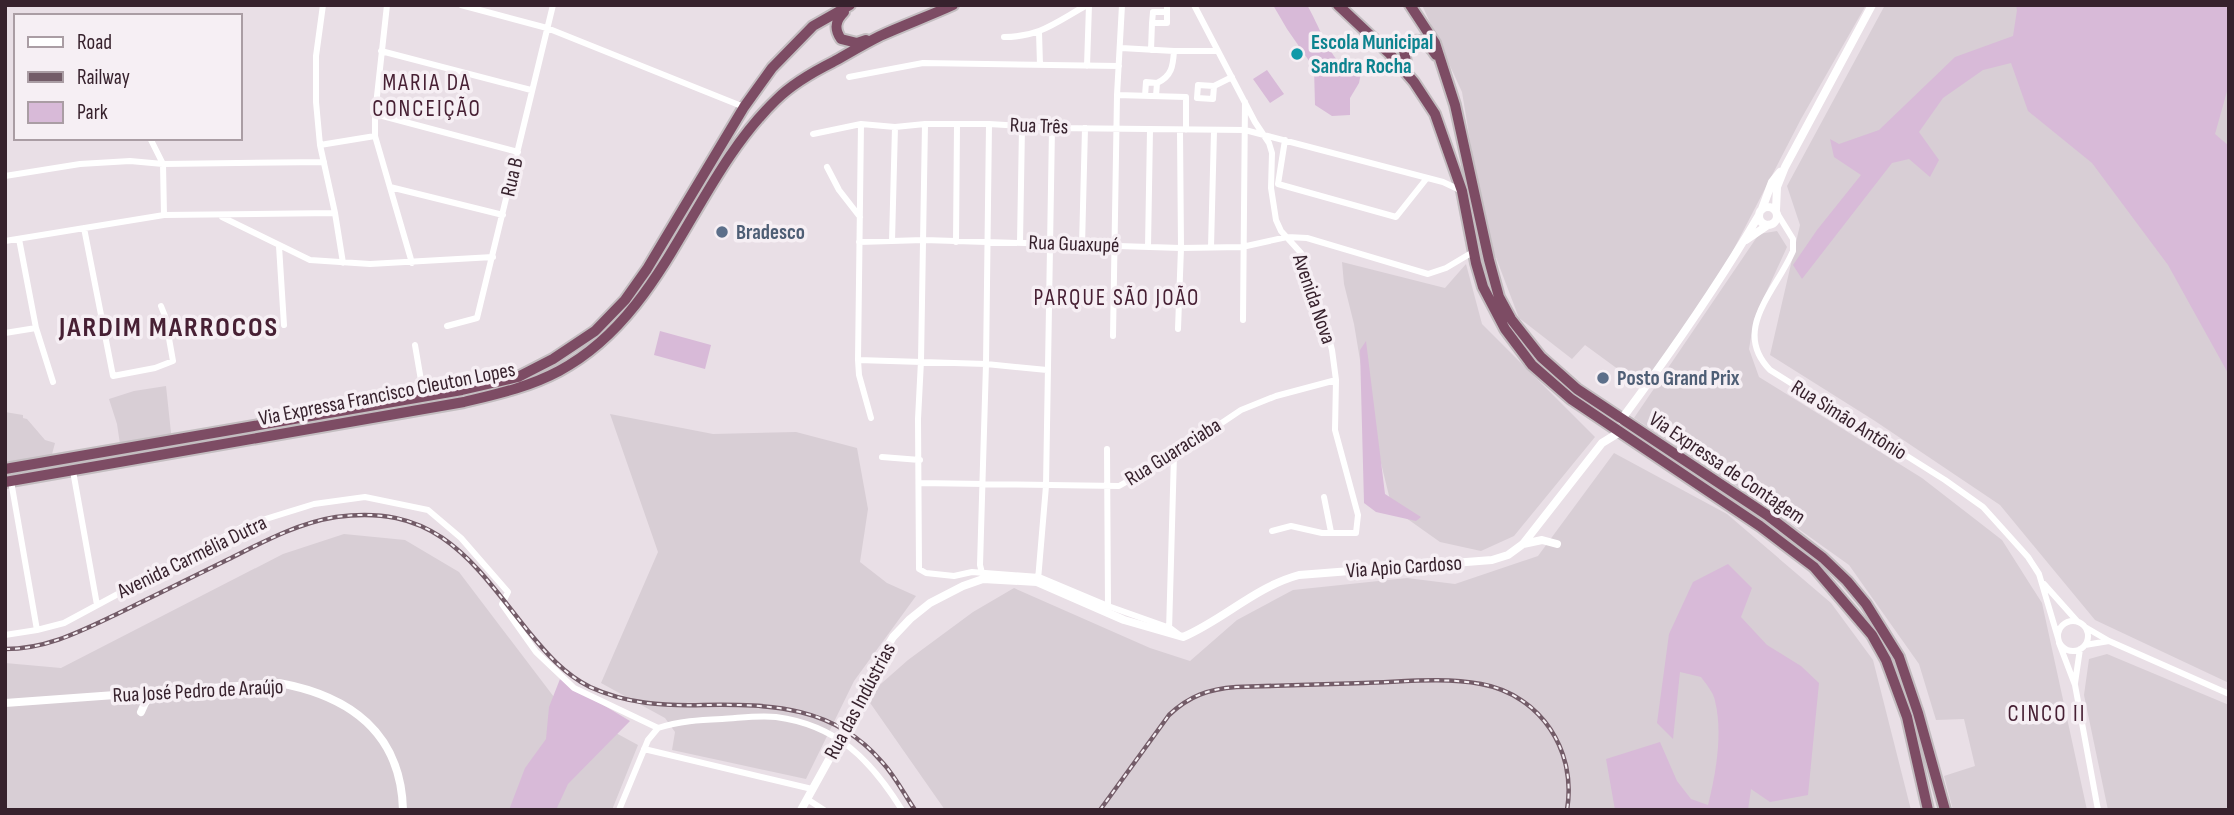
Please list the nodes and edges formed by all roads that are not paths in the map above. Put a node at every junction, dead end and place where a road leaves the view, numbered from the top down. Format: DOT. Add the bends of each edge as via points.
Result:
graph roads {
  1 [pos="323,5"];
  2 [pos="387,5"];
  3 [pos="461,5"];
  4 [pos="553,5"];
  5 [pos="850,5"];
  6 [pos="953,5"];
  7 [pos="1088,5"];
  8 [pos="1122,5"];
  9 [pos="1194,5"];
  10 [pos="1338,5"];
  11 [pos="1410,5"];
  12 [pos="1872,5"];
  13 [pos="1167,9"];
  14 [pos="1152,23"];
  15 [pos="547,28"];
  16 [pos="1039,32"];
  17 [pos="881,36"];
  18 [pos="1004,37"];
  19 [pos="1121,48"];
  20 [pos="1151,50"];
  21 [pos="381,51"];
  22 [pos="1174,51"];
  23 [pos="1218,51"];
  24 [pos="1441,63"];
  25 [pos="1040,65"];
  26 [pos="1087,66"];
  27 [pos="1119,66"];
  28 [pos="849,77"];
  29 [pos="1232,77"];
  30 [pos="1414,82"];
  31 [pos="1157,83"];
  32 [pos="1214,86"];
  33 [pos="531,90"];
  34 [pos="1117,94"];
  35 [pos="1145,96"];
  36 [pos="1156,96"];
  37 [pos="1186,97"];
  38 [pos="1198,98"];
  39 [pos="1245,100"];
  40 [pos="744,107"];
  41 [pos="375,114"];
  42 [pos="861,124"];
  43 [pos="925,124"];
  44 [pos="957,124"];
  45 [pos="989,124"];
  46 [pos="895,127"];
  47 [pos="1022,127"];
  48 [pos="1052,128"];
  49 [pos="1085,128"];
  50 [pos="1116,129"];
  51 [pos="1150,130"];
  52 [pos="1183,130"];
  53 [pos="1245,130"];
  54 [pos="1214,131"];
  55 [pos="813,134"];
  56 [pos="375,135"];
  57 [pos="1264,135"];
  58 [pos="151,140"];
  59 [pos="1285,140"];
  60 [pos="320,145"];
  61 [pos="518,152"];
  62 [pos="324,162"];
  63 [pos="163,164"];
  64 [pos="827,167"];
  65 [pos="1785,167"];
  66 [pos="5,176"];
  67 [pos="1427,178"];
  68 [pos="390,187"];
  69 [pos="1462,191"];
  70 [pos="1776,211"];
  71 [pos="1760,212"];
  72 [pos="335,213"];
  73 [pos="164,215"];
  74 [pos="220,215"];
  75 [pos="503,215"];
  76 [pos="860,217"];
  77 [pos="1770,225"];
  78 [pos="1784,225"];
  79 [pos="84,228"];
  80 [pos="1287,237"];
  81 [pos="19,239"];
  82 [pos="924,240"];
  83 [pos="5,241"];
  84 [pos="892,241"];
  85 [pos="859,242"];
  86 [pos="956,242"];
  87 [pos="987,242"];
  88 [pos="1020,242"];
  89 [pos="1744,242"];
  90 [pos="1051,244"];
  91 [pos="279,246"];
  92 [pos="1082,246"];
  93 [pos="1116,246"];
  94 [pos="1148,247"];
  95 [pos="1211,247"];
  96 [pos="1242,247"];
  97 [pos="1472,247"];
  98 [pos="1181,248"];
  99 [pos="493,257"];
  100 [pos="412,262"];
  101 [pos="343,263"];
  102 [pos="161,306"];
  103 [pos="1243,320"];
  104 [pos="284,325"];
  105 [pos="447,326"];
  106 [pos="36,328"];
  107 [pos="1178,329"];
  108 [pos="5,333"];
  109 [pos="1113,336"];
  110 [pos="415,345"];
  111 [pos="858,360"];
  112 [pos="921,361"];
  113 [pos="986,364"];
  114 [pos="1047,370"];
  115 [pos="1336,380"];
  116 [pos="53,382"];
  117 [pos="424,398"];
  118 [pos="871,418"];
  119 [pos="1621,420"];
  120 [pos="1606,422"];
  121 [pos="1620,432"];
  122 [pos="1601,443"];
  123 [pos="1107,449"];
  124 [pos="1174,455"];
  125 [pos="882,457"];
  126 [pos="920,460"];
  127 [pos="5,469"];
  128 [pos="73,471"];
  129 [pos="8,481"];
  130 [pos="919,483"];
  131 [pos="982,484"];
  132 [pos="1046,486"];
  133 [pos="1108,486"];
  134 [pos="1324,497"];
  135 [pos="1272,531"];
  136 [pos="1331,532"];
  137 [pos="1523,544"];
  138 [pos="1557,544"];
  139 [pos="979,565"];
  140 [pos="972,572"];
  141 [pos="983,576"];
  142 [pos="1038,579"];
  143 [pos="2042,582"];
  144 [pos="963,586"];
  145 [pos="97,605"];
  146 [pos="1107,609"];
  147 [pos="2077,621"];
  148 [pos="2085,627"];
  149 [pos="37,630"];
  150 [pos="1169,631"];
  151 [pos="5,635"];
  152 [pos="2058,640"];
  153 [pos="2109,641"];
  154 [pos="2082,647"];
  155 [pos="2075,685"];
  156 [pos="152,694"];
  157 [pos="2229,694"];
  158 [pos="5,703"];
  159 [pos="141,712"];
  160 [pos="658,727"];
  161 [pos="644,749"];
  162 [pos="812,789"];
  163 [pos="807,799"];
  164 [pos="403,810"];
  165 [pos="619,810"];
  166 [pos="801,810"];
  167 [pos="824,810"];
  168 [pos="902,810"];
  169 [pos="1928,810"];
  170 [pos="1945,810"];
  171 [pos="2098,810"];
  1 -- 60 [label="street" via="316,56"];
  2 -- 21 [label="street"];
  3 -- 15 [label="street"];
  4 -- 15 [label="street, Rua B"];
  5 -- 17 [label="highway" via="837,19 835,28 841,39 857,43"];
  5 -- 40 [label="highway, Via Expressa Francisco Cleuton Lopes" via="813,26 772,68"];
  6 -- 17 [label="highway, Via Expressa Francisco Cleuton Lopes"];
  7 -- 16 [label="street"];
  7 -- 26 [label="street"];
  8 -- 19 [label="street"];
  9 -- 23 [label="street, Avenida Nova"];
  10 -- 30 [label="highway"];
  11 -- 24 [label="highway" via="1435,43"];
  12 -- 65 [label="street"];
  13 -- 14 [label="street" via="1153,12"];
  13 -- 14 [label="street" via="1167,23"];
  14 -- 20 [label="street"];
  15 -- 33 [label="street, Rua B"];
  15 -- 40 [label="street"];
  16 -- 18 [label="street"];
  16 -- 25 [label="street"];
  17 -- 128 [label="highway, Via Expressa Francisco Cleuton Lopes" via="778,97 711,182 629,314 599,344 561,370 525,387 464,402"];
  19 -- 20 [label="street"];
  19 -- 27 [label="street"];
  20 -- 22 [label="street"];
  21 -- 33 [label="street"];
  21 -- 41 [label="street"];
  22 -- 23 [label="street"];
  22 -- 31 [label="street" via="1171,71"];
  23 -- 29 [label="street, Avenida Nova"];
  24 -- 30 [label="highway" via="1424,42 1408,43 1404,62"];
  24 -- 119 [label="highway, Via Expressa de Contagem" via="1499,297 1541,357"];
  25 -- 26 [label="street"];
  25 -- 28 [label="street" via="923,63"];
  26 -- 27 [label="street"];
  27 -- 34 [label="street"];
  29 -- 32 [label="street"];
  29 -- 39 [label="street, Avenida Nova"];
  30 -- 69 [label="highway" via="1435,114"];
  31 -- 35 [label="street" via="1146,82"];
  31 -- 36 [label="street"];
  32 -- 38 [label="street" via="1213,99"];
  32 -- 38 [label="street" via="1198,85"];
  33 -- 61 [label="street, Rua B"];
  34 -- 35 [label="street"];
  34 -- 50 [label="street"];
  35 -- 36 [label="street"];
  36 -- 37 [label="street"];
  37 -- 38 [label="street"];
  37 -- 52 [label="street"];
  39 -- 53 [label="street"];
  39 -- 57 [label="street, Avenida Nova"];
  40 -- 117 [label="highway, Via Expressa Francisco Cleuton Lopes" via="647,270 595,331 518,377"];
  41 -- 56 [label="street"];
  41 -- 61 [label="street"];
  42 -- 46 [label="street, Rua Três"];
  42 -- 55 [label="street, Rua Três"];
  42 -- 76 [label="street"];
  43 -- 44 [label="street, Rua Três"];
  43 -- 46 [label="street, Rua Três"];
  43 -- 82 [label="street"];
  44 -- 45 [label="street, Rua Três"];
  44 -- 86 [label="street"];
  45 -- 47 [label="street, Rua Três"];
  45 -- 87 [label="street"];
  46 -- 84 [label="street"];
  47 -- 48 [label="street, Rua Três"];
  47 -- 88 [label="street"];
  48 -- 49 [label="street, Rua Três"];
  48 -- 90 [label="street"];
  49 -- 50 [label="street, Rua Três"];
  49 -- 92 [label="street"];
  50 -- 51 [label="street, Rua Três"];
  50 -- 93 [label="street"];
  51 -- 52 [label="street, Rua Três"];
  51 -- 94 [label="street"];
  52 -- 54 [label="street, Rua Três"];
  52 -- 98 [label="street"];
  53 -- 54 [label="street, Rua Três"];
  53 -- 57 [label="street, Rua Três"];
  53 -- 96 [label="street"];
  54 -- 95 [label="street"];
  56 -- 60 [label="street"];
  56 -- 68 [label="street"];
  57 -- 59 [label="street, Rua Três"];
  57 -- 80 [label="street, Avenida Nova" via="1272,153 1276,220"];
  58 -- 63 [label="street"];
  59 -- 67 [label="street, Rua Três"];
  59 -- 67 [label="street" via="1278,184 1396,217"];
  60 -- 62 [label="street"];
  61 -- 75 [label="street, Rua B"];
  62 -- 63 [label="street"];
  62 -- 72 [label="street"];
  63 -- 66 [label="street" via="80,164"];
  63 -- 73 [label="street"];
  64 -- 76 [label="street"];
  65 -- 70 [label="street" via="1777,187"];
  65 -- 71 [label="street" via="1772,182"];
  67 -- 69 [label="street, Rua Três"];
  68 -- 75 [label="street"];
  68 -- 100 [label="street"];
  69 -- 97 [label="highway"];
  70 -- 71 [label="street" via="1769,206"];
  70 -- 77 [label="street" via="1777,220"];
  70 -- 78 [label="street, Rua Simão Antônio"];
  71 -- 77 [label="street" via="1761,222"];
  71 -- 89 [label="street"];
  72 -- 74 [label="street"];
  72 -- 101 [label="street"];
  73 -- 74 [label="street"];
  73 -- 79 [label="street"];
  74 -- 91 [label="street"];
  75 -- 99 [label="street, Rua B"];
  76 -- 85 [label="street"];
  77 -- 78 [label="street"];
  77 -- 89 [label="street"];
  78 -- 143 [label="street, Rua Simão Antônio" via="1793,239 1793,251 1755,325 1753,341 1760,360 1983,507 2028,556"];
  79 -- 81 [label="street"];
  79 -- 102 [label="street" via="113,376 173,361"];
  80 -- 96 [label="street, Rua Guaxupé"];
  80 -- 97 [label="street" via="1307,238 1428,274 1446,268"];
  80 -- 115 [label="street, Avenida Nova" via="1301,253 1332,350"];
  81 -- 83 [label="street"];
  81 -- 106 [label="street"];
  82 -- 84 [label="street, Rua Guaxupé"];
  82 -- 86 [label="street, Rua Guaxupé"];
  82 -- 112 [label="street"];
  84 -- 85 [label="street, Rua Guaxupé"];
  85 -- 111 [label="street"];
  86 -- 87 [label="street, Rua Guaxupé"];
  87 -- 88 [label="street, Rua Guaxupé"];
  87 -- 113 [label="street"];
  88 -- 90 [label="street, Rua Guaxupé"];
  89 -- 119 [label="street"];
  90 -- 92 [label="street, Rua Guaxupé"];
  90 -- 114 [label="street"];
  91 -- 101 [label="street" via="310,260"];
  91 -- 104 [label="street"];
  92 -- 93 [label="street, Rua Guaxupé"];
  93 -- 94 [label="street, Rua Guaxupé"];
  93 -- 109 [label="street"];
  94 -- 98 [label="street, Rua Guaxupé"];
  95 -- 96 [label="street, Rua Guaxupé"];
  95 -- 98 [label="street, Rua Guaxupé"];
  96 -- 103 [label="street"];
  97 -- 120 [label="highway, Via Expressa de Contagem" via="1483,287 1504,329 1532,365"];
  98 -- 107 [label="street"];
  99 -- 100 [label="street"];
  99 -- 105 [label="street, Rua B" via="477,318"];
  100 -- 101 [label="street"];
  106 -- 108 [label="street"];
  106 -- 116 [label="street"];
  110 -- 117 [label="street"];
  111 -- 112 [label="street"];
  111 -- 118 [label="street"];
  112 -- 113 [label="street"];
  112 -- 126 [label="street"];
  113 -- 114 [label="street"];
  113 -- 131 [label="street"];
  114 -- 132 [label="street"];
  115 -- 124 [label="street, Rua Guaraciaba" via="1241,410"];
  115 -- 136 [label="street, Avenida Nova" via="1335,430 1358,515 1356,533"];
  117 -- 127 [label="highway, Via Expressa Francisco Cleuton Lopes"];
  119 -- 170 [label="highway, Via Expressa de Contagem" via="1767,515 1847,581 1899,657"];
  120 -- 121 [label="highway, Via Expressa de Contagem"];
  120 -- 122 [label="street, Via Apio Cardoso"];
  121 -- 122 [label="street, Via Apio Cardoso"];
  121 -- 169 [label="highway, Via Expressa de Contagem" via="1814,567 1872,635 1907,717"];
  122 -- 137 [label="street, Via Apio Cardoso"];
  123 -- 133 [label="street"];
  124 -- 133 [label="street, Rua Guaraciaba" via="1119,486"];
  124 -- 150 [label="street"];
  125 -- 126 [label="street"];
  126 -- 130 [label="street"];
  128 -- 129 [label="highway, Via Expressa Francisco Cleuton Lopes"];
  128 -- 145 [label="street"];
  129 -- 149 [label="street"];
  130 -- 131 [label="street, Rua Guaraciaba"];
  130 -- 140 [label="street" via="919,569 954,576"];
  131 -- 132 [label="street, Rua Guaraciaba"];
  131 -- 139 [label="street"];
  132 -- 133 [label="street, Rua Guaraciaba"];
  132 -- 142 [label="street"];
  133 -- 146 [label="street"];
  134 -- 136 [label="street"];
  135 -- 136 [label="street" via="1291,526"];
  137 -- 138 [label="street" via="1542,540"];
  137 -- 150 [label="street, Via Apio Cardoso" via="1492,560 1298,575 1280,580 1203,628 1182,637"];
  139 -- 140 [label="street"];
  139 -- 141 [label="street"];
  140 -- 141 [label="street"];
  140 -- 144 [label="street"];
  141 -- 142 [label="street, Rua das Indústrias"];
  141 -- 144 [label="street, Rua das Indústrias"];
  142 -- 146 [label="street, Rua das Indústrias"];
  143 -- 147 [label="street, Rua Simão Antônio"];
  143 -- 152 [label="street, Rua Simão Antônio"];
  144 -- 162 [label="street, Rua das Indústrias, bridge" via="930,603 893,638"];
  145 -- 149 [label="street, Avenida Carmélia Dutra" via="64,623"];
  145 -- 160 [label="street, Avenida Carmélia Dutra" via="246,526 314,504 365,497 428,510 461,538 508,592 502,604 536,652 574,688"];
  146 -- 150 [label="street, Rua das Indústrias"];
  147 -- 148 [label="street"];
  147 -- 152 [label="street" via="2063,624"];
  148 -- 153 [label="street"];
  148 -- 154 [label="street" via="2088,636"];
  149 -- 151 [label="street, Avenida Carmélia Dutra"];
  152 -- 154 [label="street" via="2066,649"];
  152 -- 155 [label="street, Rua Simão Antônio"];
  153 -- 154 [label="street"];
  153 -- 157 [label="street"];
  154 -- 155 [label="street, Rua Simão Antônio"];
  155 -- 171 [label="street, Rua Simão Antônio"];
  156 -- 158 [label="street, Rua José Pedro de Araújo"];
  156 -- 159 [label="street"];
  156 -- 164 [label="street, Rua José Pedro de Araújo" via="279,683 332,698 358,714 384,741 396,763"];
  160 -- 161 [label="street"];
  160 -- 168 [label="street" via="738,718 775,717 803,723 853,748"];
  161 -- 162 [label="street"];
  161 -- 165 [label="street"];
  162 -- 163 [label="street, Rua das Indústrias"];
  163 -- 166 [label="street, Rua das Indústrias"];
  163 -- 167 [label="street"];
}
